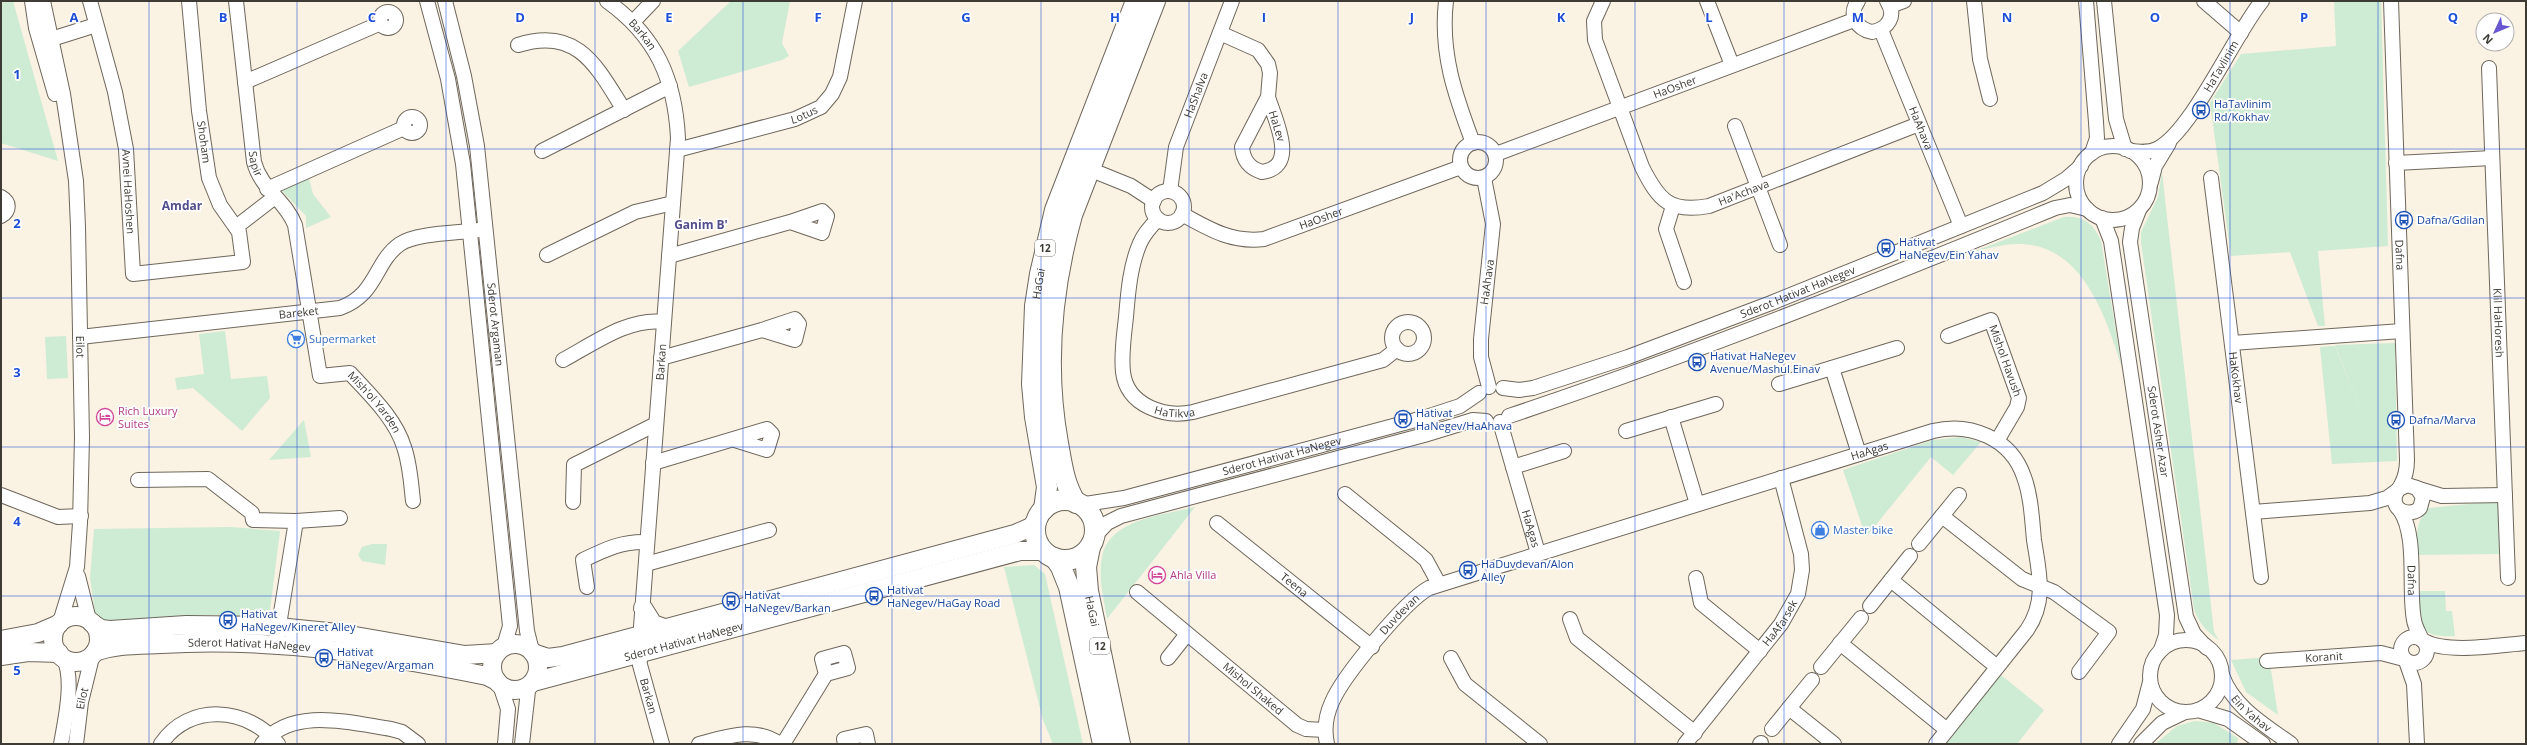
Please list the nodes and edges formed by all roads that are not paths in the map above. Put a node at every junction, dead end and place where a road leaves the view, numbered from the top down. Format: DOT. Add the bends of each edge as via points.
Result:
graph roads {
  1 [pos="32,1"];
  2 [pos="43,1"];
  3 [pos="90,1"];
  4 [pos="189,1"];
  5 [pos="236,1"];
  6 [pos="427,1"];
  7 [pos="445,1"];
  8 [pos="607,1"];
  9 [pos="653,1"];
  10 [pos="855,1"];
  11 [pos="1136,1"];
  12 [pos="1155,1"];
  13 [pos="1232,1"];
  14 [pos="1446,1"];
  15 [pos="1603,1"];
  16 [pos="1707,1"];
  17 [pos="1858,1"];
  18 [pos="1904,1"];
  19 [pos="1974,1"];
  20 [pos="2086,1"];
  21 [pos="2104,1"];
  22 [pos="2204,1"];
  23 [pos="2262,1"];
  24 [pos="2390,1"];
  25 [pos="1889,4"];
  26 [pos="1854,20"];
  27 [pos="633,22"];
  28 [pos="381,23"];
  29 [pos="96,25"];
  30 [pos="1881,30"];
  31 [pos="1220,33"];
  32 [pos="2241,33"];
  33 [pos="45,41"];
  34 [pos="518,45"];
  35 [pos="1732,66"];
  36 [pos="2489,68"];
  37 [pos="245,82"];
  38 [pos="670,86"];
  39 [pos="1268,97"];
  40 [pos="1990,99"];
  41 [pos="1620,107"];
  42 [pos="624,110"];
  43 [pos="1920,124"];
  44 [pos="1735,126"];
  45 [pos="404,128"];
  46 [pos="2177,131"];
  47 [pos="1473,143"];
  48 [pos="677,150"];
  49 [pos="2128,150"];
  50 [pos="542,151"];
  51 [pos="2092,153"];
  52 [pos="1496,154"];
  53 [pos="2492,158"];
  54 [pos="2396,163"];
  55 [pos="2081,166"];
  56 [pos="1461,167"];
  57 [pos="1090,169"];
  58 [pos="1484,178"];
  59 [pos="2212,178"];
  60 [pos="2150,184"];
  61 [pos="1758,187"];
  62 [pos="1170,192"];
  63 [pos="271,193"];
  64 [pos="1,197"];
  65 [pos="1154,201"];
  66 [pos="673,203"];
  67 [pos="1673,206"];
  68 [pos="2087,209"];
  69 [pos="2139,210"];
  70 [pos="1182,214"];
  71 [pos="1,216"];
  72 [pos="2102,218"];
  73 [pos="1158,219"];
  74 [pos="790,222"];
  75 [pos="1961,226"];
  76 [pos="236,227"];
  77 [pos="486,230"];
  78 [pos="470,231"];
  79 [pos="1780,245"];
  80 [pos="547,255"];
  81 [pos="669,256"];
  82 [pos="1684,282"];
  83 [pos="308,313"];
  84 [pos="664,322"];
  85 [pos="762,330"];
  86 [pos="2402,331"];
  87 [pos="1948,336"];
  88 [pos="80,337"];
  89 [pos="2232,343"];
  90 [pos="1897,348"];
  91 [pos="1396,349"];
  92 [pos="661,358"];
  93 [pos="563,360"];
  94 [pos="1832,368"];
  95 [pos="1779,384"];
  96 [pos="1490,389"];
  97 [pos="1716,404"];
  98 [pos="1671,417"];
  99 [pos="1498,420"];
  100 [pos="656,424"];
  101 [pos="1626,431"];
  102 [pos="735,440"];
  103 [pos="1997,441"];
  104 [pos="1564,450"];
  105 [pos="1859,454"];
  106 [pos="2407,460"];
  107 [pos="653,463"];
  108 [pos="1513,467"];
  109 [pos="1781,478"];
  110 [pos="138,480"];
  111 [pos="2416,487"];
  112 [pos="2398,490"];
  113 [pos="1345,494"];
  114 [pos="1,495"];
  115 [pos="1959,495"];
  116 [pos="2505,495"];
  117 [pos="2442,496"];
  118 [pos="413,501"];
  119 [pos="573,502"];
  120 [pos="2370,503"];
  121 [pos="1078,504"];
  122 [pos="1698,504"];
  123 [pos="2419,508"];
  124 [pos="2400,510"];
  125 [pos="2253,512"];
  126 [pos="1041,514"];
  127 [pos="81,516"];
  128 [pos="1942,516"];
  129 [pos="340,518"];
  130 [pos="296,521"];
  131 [pos="1217,524"];
  132 [pos="769,530"];
  133 [pos="647,542"];
  134 [pos="1092,542"];
  135 [pos="1919,544"];
  136 [pos="2409,544"];
  137 [pos="1007,545"];
  138 [pos="1538,553"];
  139 [pos="1049,555"];
  140 [pos="1910,556"];
  141 [pos="946,561"];
  142 [pos="646,564"];
  143 [pos="77,567"];
  144 [pos="2261,577"];
  145 [pos="1696,578"];
  146 [pos="2508,578"];
  147 [pos="1891,580"];
  148 [pos="1439,584"];
  149 [pos="2041,586"];
  150 [pos="588,587"];
  151 [pos="1137,592"];
  152 [pos="1870,606"];
  153 [pos="642,608"];
  154 [pos="2413,616"];
  155 [pos="1861,618"];
  156 [pos="1570,619"];
  157 [pos="91,622"];
  158 [pos="60,623"];
  159 [pos="664,628"];
  160 [pos="1187,634"];
  161 [pos="278,635"];
  162 [pos="640,635"];
  163 [pos="1,640"];
  164 [pos="2423,640"];
  165 [pos="2404,642"];
  166 [pos="1840,643"];
  167 [pos="2526,643"];
  168 [pos="1372,647"];
  169 [pos="2452,647"];
  170 [pos="2207,648"];
  171 [pos="501,650"];
  172 [pos="2161,650"];
  173 [pos="1760,651"];
  174 [pos="94,652"];
  175 [pos="532,652"];
  176 [pos="639,653"];
  177 [pos="2381,653"];
  178 [pos="61,655"];
  179 [pos="1,656"];
  180 [pos="1168,658"];
  181 [pos="1451,658"];
  182 [pos="2405,660"];
  183 [pos="2267,661"];
  184 [pos="2423,661"];
  185 [pos="1821,667"];
  186 [pos="1997,667"];
  187 [pos="2079,672"];
  188 [pos="826,674"];
  189 [pos="2222,675"];
  190 [pos="1812,680"];
  191 [pos="2150,681"];
  192 [pos="499,683"];
  193 [pos="532,683"];
  194 [pos="2414,684"];
  195 [pos="1789,708"];
  196 [pos="2192,711"];
  197 [pos="1772,729"];
  198 [pos="1947,730"];
  199 [pos="1695,732"];
  200 [pos="1326,737"];
  201 [pos="270,741"];
  202 [pos="61,744"];
  203 [pos="76,744"];
  204 [pos="160,744"];
  205 [pos="418,744"];
  206 [pos="505,744"];
  207 [pos="522,744"];
  208 [pos="662,744"];
  209 [pos="698,744"];
  210 [pos="780,744"];
  211 [pos="783,744"];
  212 [pos="845,744"];
  213 [pos="868,744"];
  214 [pos="1102,744"];
  215 [pos="1120,744"];
  216 [pos="1540,744"];
  217 [pos="1685,744"];
  218 [pos="1834,744"];
  219 [pos="1936,744"];
  220 [pos="2119,744"];
  221 [pos="2140,744"];
  222 [pos="2263,744"];
  223 [pos="2291,744"];
  224 [pos="2417,744"];
  1 -- 33 [label="street, Eilot"];
  2 -- 33 [label="street, Eilot"];
  3 -- 29 [label="street"];
  4 -- 76 [label="street, Shoham" via="208,172 220,205"];
  5 -- 37 [label="street, Sapir"];
  6 -- 78 [label="street, Sderot Argaman" via="455,114"];
  7 -- 77 [label="street, Sderot Argaman" via="471,111"];
  8 -- 27 [label="street, Barkan"];
  9 -- 27 [label="street"];
  10 -- 48 [label="street, Lotus" via="840,77 832,94 821,107 795,119"];
  11 -- 126 [label="highway, HaGai / 12" via="1055,210 1040,274 1035,306 1032,384 1047,487"];
  12 -- 57 [label="highway, HaGai / 12"];
  13 -- 31 [label="street, HaShalva"];
  14 -- 47 [label="street" via="1443,27 1446,56"];
  15 -- 41 [label="street" via="1594,21 1595,40"];
  16 -- 35 [label="street"];
  17 -- 26 [label="street" via="1853,12"];
  18 -- 25 [label="street"];
  19 -- 40 [label="street" via="1980,60"];
  20 -- 51 [label="street" via="2097,138"];
  21 -- 49 [label="street" via="2116,119"];
  22 -- 32 [label="street"];
  23 -- 32 [label="street, HaTavlinim"];
  24 -- 54 [label="street, Dafna"];
  25 -- 30 [label="street" via="1890,20"];
  26 -- 30 [label="street" via="1865,31"];
  26 -- 35 [label="street, HaOsher"];
  27 -- 38 [label="street, Barkan" via="646,37 661,62"];
  28 -- 37 [label="street"];
  29 -- 33 [label="street"];
  29 -- 76 [label="street, Avnei HaHoshen" via="113,86 126,149 133,274 243,262 242,238"];
  30 -- 43 [label="street, HaAhava"];
  31 -- 39 [label="street, HaLev" via="1248,44 1263,57 1270,73"];
  31 -- 62 [label="street, HaShalva" via="1176,147"];
  32 -- 46 [label="street, HaTavlinim"];
  33 -- 88 [label="street, Eilot" via="66,128 77,197"];
  34 -- 42 [label="street" via="548,40 570,44 581,50 599,70"];
  35 -- 41 [label="street, HaOsher"];
  36 -- 53 [label="street, Klil HaHoresh"];
  37 -- 63 [label="street, Sapir" via="254,162 259,178"];
  38 -- 42 [label="street"];
  38 -- 48 [label="street, Barkan" via="677,114"];
  39 -- 39 [label="street, HaLev" via="1242,147 1242,154 1249,166 1262,172 1277,165 1283,153"];
  41 -- 52 [label="street, HaOsher"];
  41 -- 67 [label="street" via="1652,187 1662,200"];
  42 -- 50 [label="street"];
  43 -- 61 [label="street, Ha'Achava"];
  43 -- 75 [label="street, HaAhava"];
  44 -- 61 [label="street"];
  45 -- 63 [label="street"];
  46 -- 49 [label="street, HaTavlinim" via="2157,149 2144,152"];
  46 -- 60 [label="street, HaTavlinim" via="2155,166"];
  47 -- 52 [label="street" via="1486,143"];
  47 -- 56 [label="street" via="1462,153"];
  48 -- 66 [label="street, Barkan"];
  49 -- 51 [label="street" via="2108,147"];
  49 -- 60 [label="street" via="2144,162"];
  51 -- 55 [label="street"];
  52 -- 58 [label="street" via="1495,168"];
  53 -- 54 [label="street"];
  53 -- 116 [label="street, Klil HaHoresh"];
  54 -- 86 [label="street, Dafna"];
  55 -- 68 [label="street" via="2077,188 2080,199"];
  55 -- 75 [label="street, Sderot Hativat HaNegev" via="2066,180 2048,190"];
  56 -- 58 [label="street" via="1471,177"];
  56 -- 70 [label="street, HaOsher" via="1264,239 1247,241 1230,238"];
  57 -- 65 [label="street" via="1131,186"];
  57 -- 121 [label="highway, HaGai / 12" via="1064,247 1052,308 1050,345 1052,415 1064,475"];
  58 -- 96 [label="street, HaAhava" via="1493,224 1481,357"];
  59 -- 89 [label="street, HaKokhav"];
  60 -- 69 [label="street" via="2146,200"];
  61 -- 67 [label="street, Ha'Achava" via="1709,206 1690,209"];
  61 -- 79 [label="street"];
  62 -- 65 [label="street" via="1162,192"];
  62 -- 70 [label="street" via="1180,196 1183,201"];
  63 -- 76 [label="street"];
  63 -- 83 [label="street, Sapir" via="288,213 296,229"];
  64 -- 71 [label="street" via="8,207"];
  65 -- 73 [label="street" via="1154,213"];
  66 -- 80 [label="street" via="640,211"];
  66 -- 81 [label="street, Barkan"];
  67 -- 82 [label="street" via="1666,230"];
  68 -- 72 [label="street"];
  68 -- 99 [label="street, Sderot Hativat HaNegev" via="2070,205 2055,208 1730,338"];
  69 -- 72 [label="street" via="2124,219"];
  69 -- 170 [label="street, Sderot Asher Azar" via="2130,242 2186,617 2194,634"];
  70 -- 73 [label="street" via="1174,222 1168,223"];
  72 -- 172 [label="street, Sderot Asher Azar" via="2111,241 2167,615 2166,635"];
  73 -- 91 [label="street, HaTikva" via="1144,234 1135,258 1128,290 1123,373 1128,386 1143,404 1164,414 1193,412 1383,360"];
  74 -- 81 [label="street"];
  75 -- 96 [label="street, Sderot Hativat HaNegev" via="1746,313 1628,357 1538,386 1519,390"];
  77 -- 78 [label="street, Bareket"];
  77 -- 175 [label="street, Sderot Argaman" via="527,628"];
  78 -- 83 [label="street, Bareket" via="415,239 401,244 390,254 360,298 340,308"];
  78 -- 171 [label="street, Sderot Argaman" via="510,626"];
  81 -- 84 [label="street, Barkan"];
  83 -- 88 [label="street, Bareket"];
  83 -- 118 [label="street, Mish'ol Yarden" via="320,376 350,373 399,432 406,453"];
  84 -- 92 [label="street, Barkan"];
  84 -- 93 [label="street" via="648,321 631,325"];
  85 -- 92 [label="street"];
  86 -- 89 [label="street"];
  86 -- 106 [label="street, Dafna"];
  87 -- 103 [label="street, Mishol Havush" via="1991,320 2019,398 2017,407"];
  88 -- 127 [label="street, Eilot"];
  89 -- 125 [label="street, HaKokhav"];
  90 -- 94 [label="street"];
  92 -- 100 [label="street, Barkan"];
  94 -- 95 [label="street"];
  94 -- 105 [label="street"];
  96 -- 99 [label="street" via="1476,407 1479,415"];
  96 -- 99 [label="street" via="1512,399 1513,408"];
  96 -- 121 [label="street, Sderot Hativat HaNegev" via="1460,406 1423,418 1124,498"];
  97 -- 98 [label="street"];
  98 -- 101 [label="street"];
  98 -- 122 [label="street"];
  99 -- 108 [label="street, HaAgas"];
  99 -- 134 [label="street, Sderot Hativat HaNegev" via="1473,420 1121,516 1107,523"];
  100 -- 107 [label="street, Barkan"];
  100 -- 119 [label="street" via="574,465"];
  102 -- 107 [label="street"];
  103 -- 105 [label="street, HaAgas" via="1969,429 1944,428"];
  103 -- 149 [label="street, HaAgas" via="2010,453 2024,476"];
  104 -- 108 [label="street"];
  105 -- 109 [label="street, HaAgas"];
  106 -- 111 [label="street, Dafna"];
  106 -- 112 [label="street, Dafna" via="2405,474"];
  107 -- 133 [label="street, Barkan"];
  108 -- 138 [label="street, HaAgas"];
  109 -- 122 [label="street, HaAgas"];
  109 -- 173 [label="street, HaAfarsek" via="1801,554 1802,578 1792,609"];
  110 -- 130 [label="street" via="208,479 252,513 253,520"];
  111 -- 112 [label="street" via="2407,485"];
  111 -- 117 [label="street"];
  111 -- 123 [label="street" via="2423,497"];
  112 -- 120 [label="street" via="2387,498"];
  112 -- 124 [label="street" via="2395,499"];
  113 -- 148 [label="street" via="1426,560"];
  114 -- 127 [label="street" via="54,516"];
  115 -- 128 [label="street"];
  116 -- 117 [label="street"];
  116 -- 146 [label="street, Klil HaHoresh"];
  117 -- 123 [label="street"];
  120 -- 124 [label="street" via="2387,504"];
  120 -- 125 [label="street"];
  121 -- 126 [label="highway" via="1060,501"];
  121 -- 134 [label="highway, 12" via="1093,520"];
  122 -- 138 [label="street, HaAgas"];
  123 -- 124 [label="street" via="2409,513"];
  123 -- 136 [label="street, Dafna" via="2411,526"];
  124 -- 136 [label="street, Dafna" via="2405,521"];
  125 -- 144 [label="street, HaKokhav"];
  126 -- 137 [label="main road, Sderot Hativat HaNegev"];
  126 -- 139 [label="highway, 12" via="1036,536"];
  127 -- 143 [label="street, Eilot"];
  128 -- 135 [label="street"];
  128 -- 149 [label="street" via="2022,579"];
  129 -- 130 [label="street"];
  130 -- 161 [label="street"];
  131 -- 168 [label="street, Teena"];
  132 -- 142 [label="street"];
  133 -- 142 [label="street, Barkan"];
  133 -- 150 [label="street" via="614,545 583,560"];
  134 -- 139 [label="highway" via="1076,558 1064,560"];
  134 -- 215 [label="highway, HaGai / 12" via="1086,566 1088,591"];
  136 -- 154 [label="street, Dafna"];
  137 -- 139 [label="main road, Sderot Hativat HaNegev"];
  137 -- 141 [label="main road, Sderot Hativat HaNegev"];
  138 -- 148 [label="street, Duvdevan"];
  139 -- 214 [label="highway, HaGai / 12" via="1064,571 1069,587"];
  140 -- 147 [label="street"];
  141 -- 159 [label="main road, Sderot Hativat HaNegev"];
  141 -- 176 [label="main road, Sderot Hativat HaNegev"];
  142 -- 153 [label="street, Barkan"];
  143 -- 157 [label="street, Eilot" via="81,594"];
  143 -- 158 [label="street, Eilot"];
  145 -- 173 [label="street" via="1701,603"];
  147 -- 152 [label="street"];
  147 -- 186 [label="street"];
  148 -- 168 [label="street, Duvdevan" via="1407,603"];
  149 -- 186 [label="street, HaAgas" via="2040,605 2035,618"];
  149 -- 187 [label="street" via="2054,592 2109,632"];
  151 -- 160 [label="street, Mishol Shaked"];
  153 -- 159 [label="main road" via="653,624"];
  153 -- 162 [label="street, Barkan"];
  154 -- 164 [label="street, Dafna"];
  154 -- 165 [label="street, Dafna" via="2412,628"];
  155 -- 166 [label="street"];
  156 -- 199 [label="street" via="1577,638"];
  157 -- 158 [label="main road" via="72,616"];
  157 -- 161 [label="main road, Sderot Hativat HaNegev" via="110,630 208,625"];
  157 -- 174 [label="main road" via="99,639"];
  158 -- 163 [label="main road" via="34,634"];
  158 -- 178 [label="main road" via="54,638"];
  159 -- 162 [label="main road, Sderot Hativat HaNegev"];
  160 -- 180 [label="street"];
  160 -- 200 [label="street, Mishol Shaked" via="1297,725"];
  161 -- 171 [label="main road, Sderot Hativat HaNegev" via="352,635 465,655"];
  161 -- 174 [label="main road, Sderot Hativat HaNegev" via="114,647"];
  161 -- 192 [label="main road, Sderot Hativat HaNegev" via="487,676"];
  162 -- 175 [label="main road, Sderot Hativat HaNegev" via="560,657 544,657"];
  162 -- 176 [label="street, Barkan"];
  164 -- 165 [label="street" via="2412,637"];
  164 -- 169 [label="street" via="2435,646"];
  164 -- 184 [label="street" via="2428,651"];
  165 -- 177 [label="street, Koranit"];
  165 -- 182 [label="street" via="2401,652"];
  166 -- 185 [label="street"];
  166 -- 198 [label="street"];
  167 -- 169 [label="street"];
  168 -- 200 [label="street, Duvdevan" via="1335,696 1327,715"];
  169 -- 184 [label="street"];
  170 -- 172 [label="street" via="2197,642 2181,641"];
  170 -- 189 [label="street" via="2218,661"];
  171 -- 175 [label="main road" via="520,644"];
  171 -- 192 [label="main road" via="492,667"];
  172 -- 191 [label="street" via="2152,665"];
  173 -- 199 [label="street, HaAfarsek"];
  174 -- 178 [label="main road" via="80,661"];
  174 -- 203 [label="street, Eilot" via="81,702"];
  175 -- 193 [label="main road" via="538,668"];
  176 -- 193 [label="main road, Sderot Hativat HaNegev"];
  176 -- 208 [label="street, Barkan"];
  177 -- 182 [label="street, Koranit"];
  177 -- 183 [label="street, Koranit"];
  178 -- 179 [label="main road" via="28,652"];
  178 -- 202 [label="street, Eilot" via="68,668 69,682"];
  181 -- 216 [label="street" via="1465,684"];
  182 -- 184 [label="street" via="2414,664"];
  182 -- 194 [label="street"];
  184 -- 194 [label="street"];
  186 -- 198 [label="street, HaAgas"];
  188 -- 211 [label="street"];
  189 -- 196 [label="street" via="2215,698"];
  189 -- 223 [label="street, Ein Yahav" via="2227,688 2238,702"];
  190 -- 195 [label="street"];
  191 -- 196 [label="street" via="2160,701 2169,708"];
  191 -- 220 [label="street" via="2144,709"];
  192 -- 193 [label="main road" via="515,691"];
  192 -- 206 [label="street" via="508,709"];
  193 -- 207 [label="street" via="528,691"];
  194 -- 224 [label="street"];
  195 -- 197 [label="street"];
  195 -- 218 [label="street"];
  196 -- 221 [label="street" via="2162,723"];
  196 -- 222 [label="street, Ein Yahav" via="2228,719"];
  198 -- 219 [label="street, HaAgas"];
  199 -- 217 [label="street, HaAfarsek"];
  201 -- 204 [label="street" via="249,721 220,713 189,720 174,729"];
  201 -- 205 [label="street" via="303,722 331,720 402,732"];
  209 -- 210 [label="street" via="746,734 768,737"];
  212 -- 213 [label="street" via="844,740 866,734"];
}
